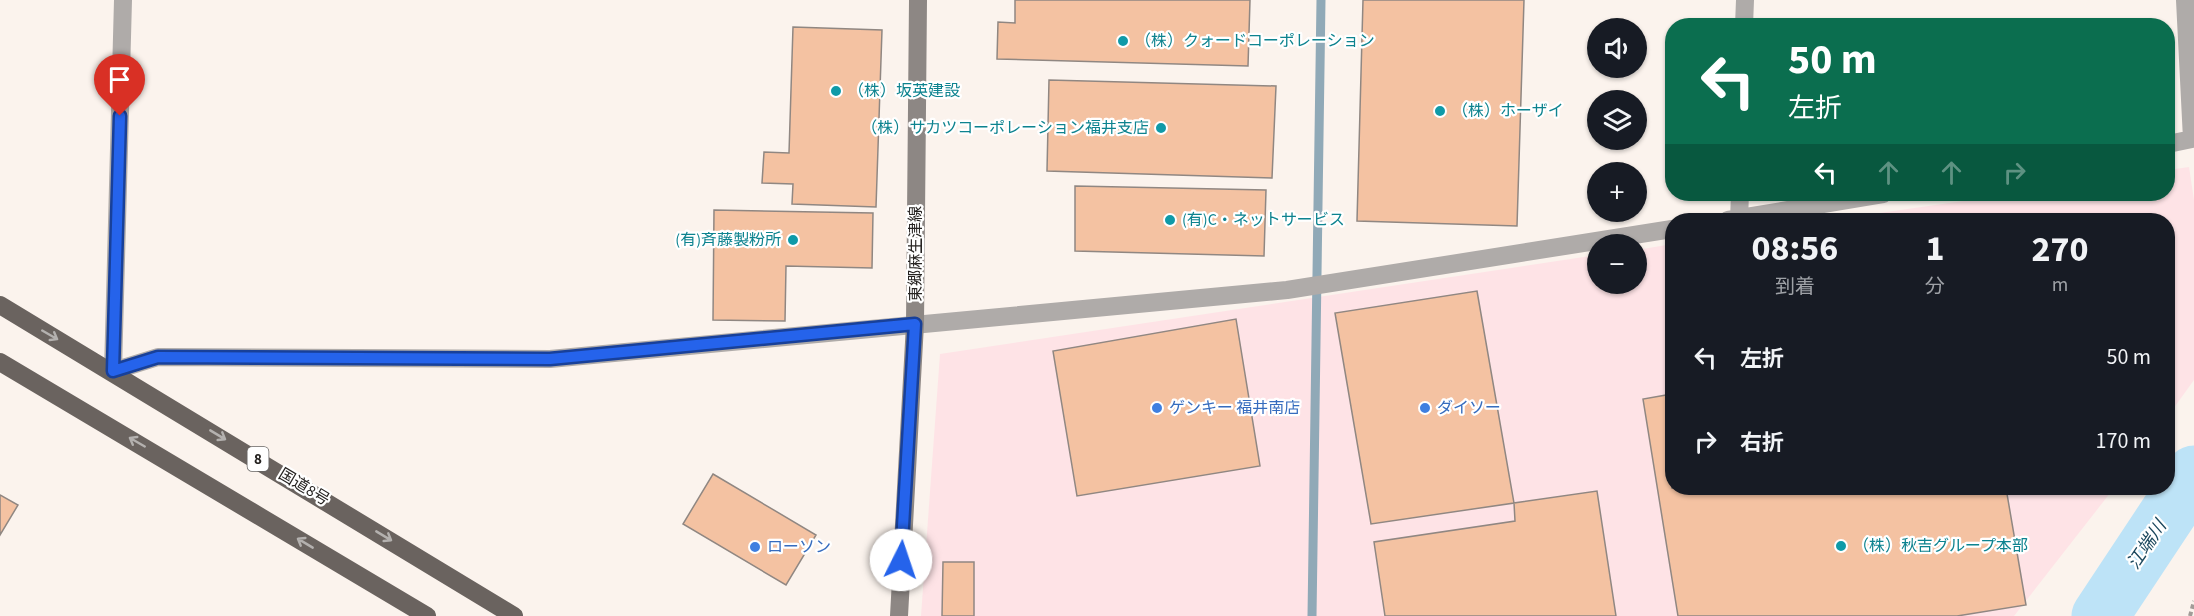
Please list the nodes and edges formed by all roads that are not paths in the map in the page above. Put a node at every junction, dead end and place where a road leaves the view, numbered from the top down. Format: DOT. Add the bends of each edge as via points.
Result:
graph roads {
  1 [pos="123,0"];
  2 [pos="918,0"];
  3 [pos="1745,0"];
  4 [pos="2186,0"];
  5 [pos="1744,18"];
  6 [pos="2175,143"];
  7 [pos="1843,201"];
  8 [pos="1774,213"];
  9 [pos="1665,230"];
  10 [pos="0,305"];
  11 [pos="915,324"];
  12 [pos="0,362"];
  13 [pos="113,371"];
  14 [pos="427,616"];
  15 [pos="514,616"];
  16 [pos="899,616"];
  1 -- 13 [label="street"];
  2 -- 11 [label="main road, 東郷麻生津線"];
  3 -- 5 [label="street"];
  4 -- 6 [label="street" via="2192,139"];
  7 -- 8 [label="street"];
  9 -- 11 [label="street" via="1287,290"];
  10 -- 13 [label="highway, 国道8号 / 8, one-way"];
  11 -- 13 [label="street" via="550,359 158,357"];
  11 -- 16 [label="main road, 東郷麻生津線"];
  14 -- 12 [label="highway, one-way"];
  13 -- 15 [label="highway, 国道8号 / 8, one-way"];
}
